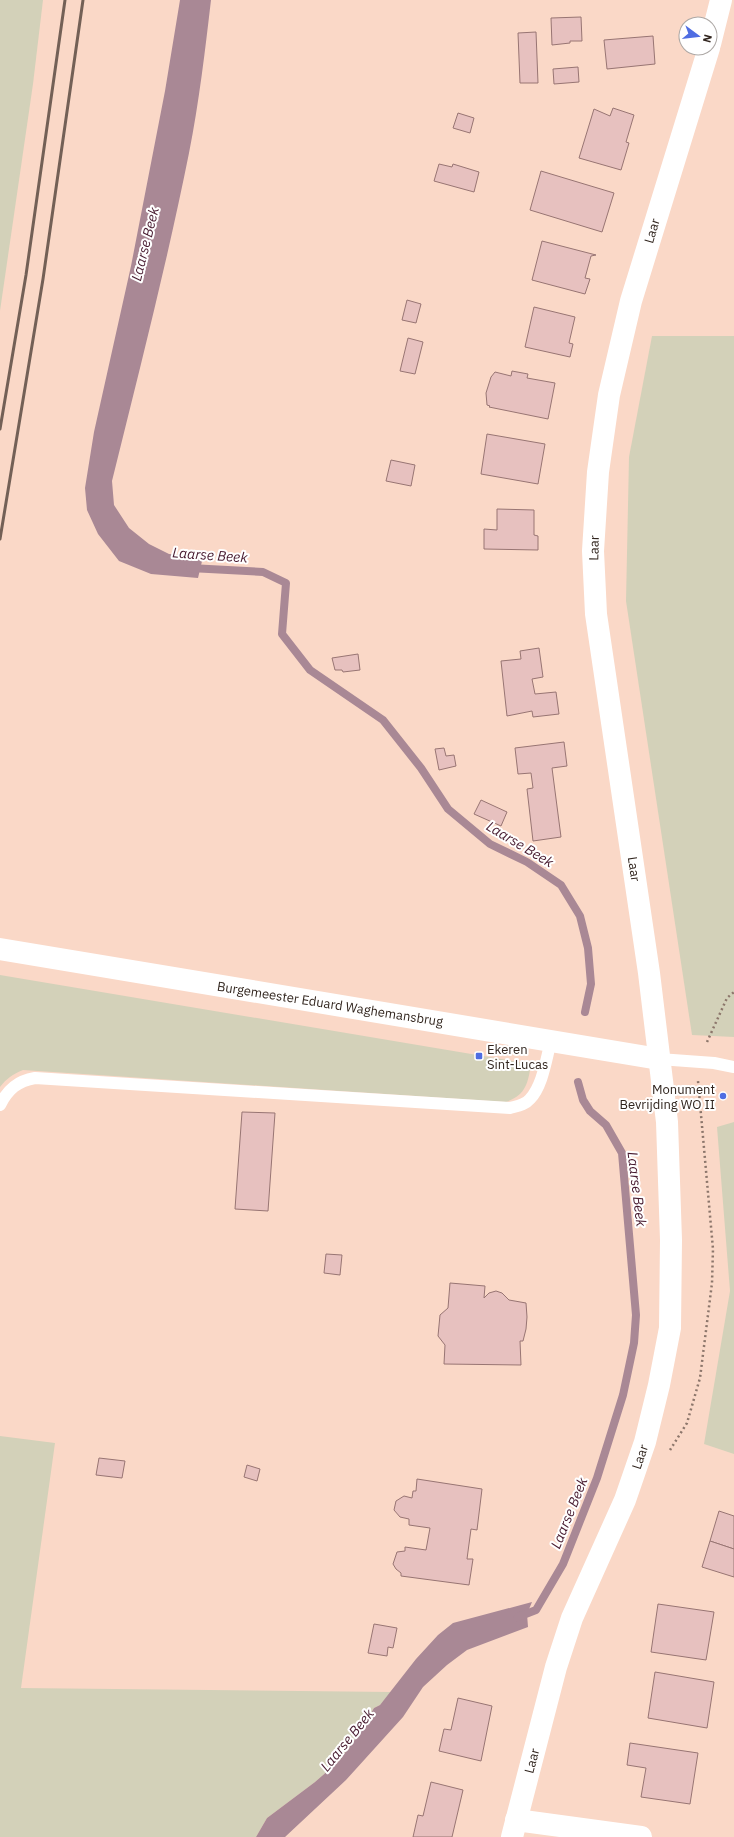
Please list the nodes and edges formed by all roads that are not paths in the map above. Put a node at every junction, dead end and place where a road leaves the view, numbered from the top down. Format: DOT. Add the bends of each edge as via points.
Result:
graph roads {
  1 [pos="721,0"];
  2 [pos="717,16"];
  3 [pos="707,56"];
  4 [pos="0,949"];
  5 [pos="551,1041"];
  6 [pos="659,1059"];
  7 [pos="734,1067"];
  8 [pos="0,1105"];
  9 [pos="514,1829"];
  10 [pos="641,1837"];
  1 -- 2 [label="street"];
  3 -- 6 [label="street, Laar" via="631,301 609,395 598,472 593,551 596,614 648,965"];
  4 -- 5 [label="street, Burgemeester Eduard Waghemansbrug"];
  5 -- 6 [label="street, Burgemeester Eduard Waghemansbrug"];
  5 -- 8 [label="lane" via="535,1093 521,1105 510,1108 35,1078 23,1080 15,1085"];
  6 -- 7 [label="lane"];
  6 -- 9 [label="street, Laar" via="667,1122 671,1240 670,1328 645,1442 625,1500 572,1618 556,1667"];
  9 -- 10 [label="street"];
}
